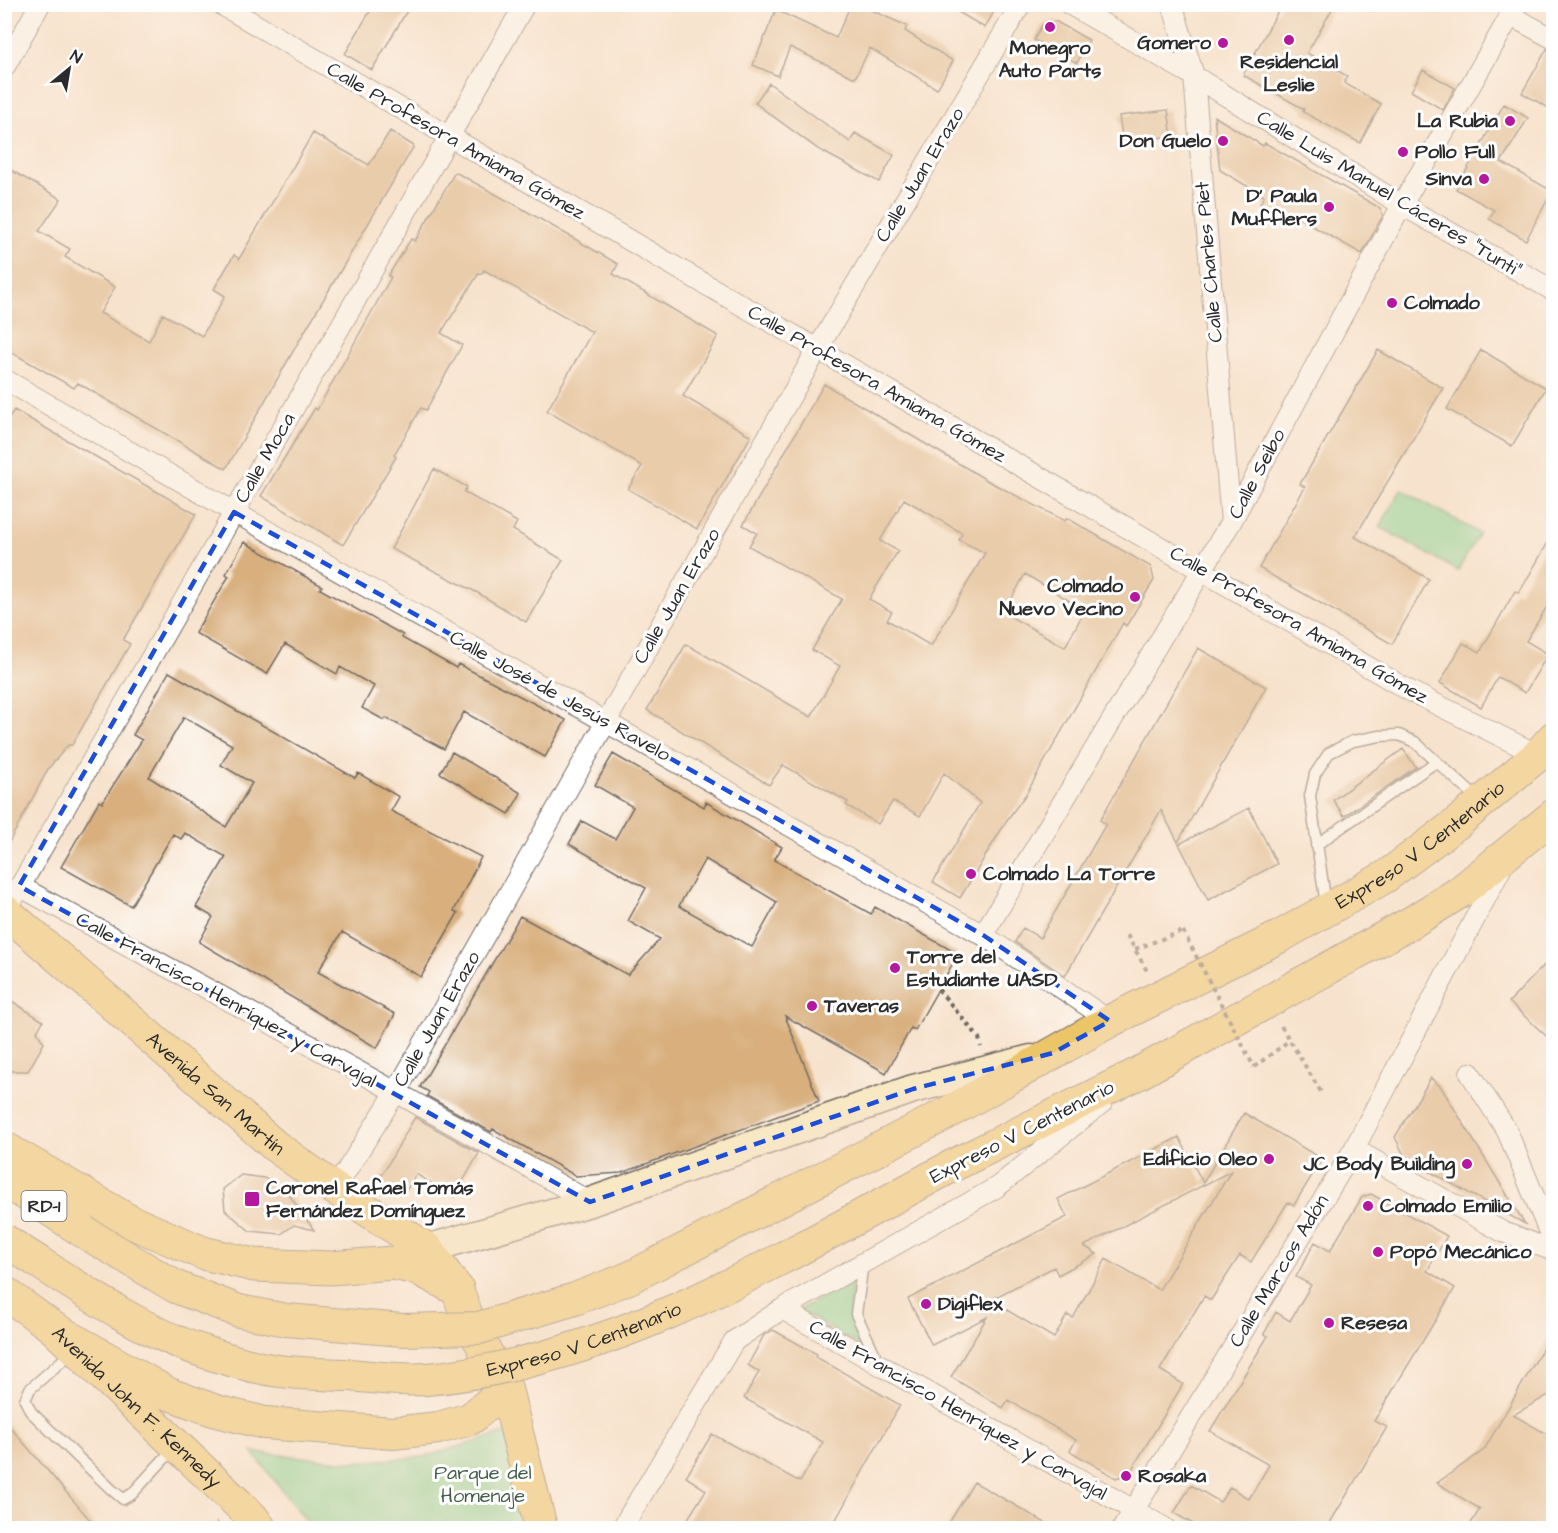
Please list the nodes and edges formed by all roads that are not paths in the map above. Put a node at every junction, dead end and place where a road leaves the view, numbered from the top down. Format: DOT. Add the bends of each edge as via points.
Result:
graph roads {
  1 [pos="40,4"];
  2 [pos="220,4"];
  3 [pos="525,4"];
  4 [pos="1021,4"];
  5 [pos="1069,4"];
  6 [pos="1172,4"];
  7 [pos="1514,10"];
  8 [pos="1554,39"];
  9 [pos="4,68"];
  10 [pos="1194,76"];
  11 [pos="449,137"];
  12 [pos="1402,205"];
  13 [pos="1554,291"];
  14 [pos="816,350"];
  15 [pos="4,379"];
  16 [pos="234,512"];
  17 [pos="1231,522"];
  18 [pos="1202,570"];
  19 [pos="605,722"];
  20 [pos="1546,746"];
  21 [pos="1436,762"];
  22 [pos="1481,802"];
  23 [pos="1554,815"];
  24 [pos="1316,845"];
  25 [pos="1511,850"];
  26 [pos="10,902"];
  27 [pos="1327,910"];
  28 [pos="983,935"];
  29 [pos="1110,1021"];
  30 [pos="1053,1053"];
  31 [pos="1139,1073"];
  32 [pos="1470,1073"];
  33 [pos="396,1092"];
  34 [pos="4,1148"];
  35 [pos="1354,1149"];
  36 [pos="4,1180"];
  37 [pos="335,1189"];
  38 [pos="590,1202"];
  39 [pos="4,1240"];
  40 [pos="1554,1244"];
  41 [pos="427,1249"];
  42 [pos="1554,1251"];
  43 [pos="863,1263"];
  44 [pos="457,1289"];
  45 [pos="4,1292"];
  46 [pos="782,1309"];
  47 [pos="52,1327"];
  48 [pos="75,1349"];
  49 [pos="881,1367"];
  50 [pos="506,1389"];
  51 [pos="177,1445"];
  52 [pos="1134,1510"];
  53 [pos="260,1528"];
  54 [pos="541,1528"];
  55 [pos="622,1528"];
  56 [pos="1123,1528"];
  57 [pos="1165,1528"];
  1 -- 9 [label="street"];
  2 -- 11 [label="street, Calle Profesora Amiama Gómez"];
  3 -- 11 [label="street, Calle Moca"];
  4 -- 14 [label="street, Calle Juan Erazo"];
  5 -- 10 [label="street, Calle Luis Manuel Cáceres \"Tunti\""];
  6 -- 10 [label="street, Calle Charles Piet"];
  7 -- 8 [label="street"];
  7 -- 12 [label="street, Calle Seibo"];
  10 -- 12 [label="street, Calle Luis Manuel Cáceres \"Tunti\""];
  10 -- 17 [label="street, Calle Charles Piet"];
  11 -- 14 [label="street, Calle Profesora Amiama Gómez"];
  11 -- 16 [label="street, Calle Moca"];
  12 -- 13 [label="street, Calle Luis Manuel Cáceres \"Tunti\""];
  12 -- 17 [label="street, Calle Seibo"];
  14 -- 18 [label="street, Calle Profesora Amiama Gómez"];
  14 -- 19 [label="street, Calle Juan Erazo"];
  15 -- 16 [label="street, Calle José de Jesús Ravelo"];
  16 -- 19 [label="street, Calle José de Jesús Ravelo"];
  16 -- 26 [label="street, Calle Moca"];
  17 -- 18 [label="street, Calle Seibo"];
  18 -- 20 [label="street, Calle Profesora Amiama Gómez" via="1410,691"];
  18 -- 28 [label="street, Calle Seibo"];
  19 -- 28 [label="street, Calle José de Jesús Ravelo"];
  19 -- 33 [label="street, Calle Juan Erazo"];
  20 -- 22 [label="main road, Expreso V Centenario"];
  21 -- 22 [label="lane"];
  21 -- 24 [label="lane"];
  21 -- 24 [label="lane" via="1415,742 1399,735 1353,741 1329,753 1316,774 1310,796"];
  22 -- 27 [label="main road, Expreso V Centenario" via="1384,877"];
  23 -- 25 [label="main road, Expreso V Centenario"];
  24 -- 27 [label="lane"];
  25 -- 31 [label="main road, Expreso V Centenario" via="1412,922"];
  25 -- 35 [label="street, Calle Marcos Adón"];
  26 -- 33 [label="street, Calle Francisco Henríquez y Carvajal"];
  26 -- 37 [label="main road, Avenida San Martín" via="275,1146"];
  27 -- 29 [label="main road, Expreso V Centenario"];
  28 -- 29 [label="street, Calle José de Jesús Ravelo"];
  29 -- 30 [label="main road, Expreso V Centenario"];
  30 -- 36 [label="main road, Expreso V Centenario / RD-1, bridge" via="942,1116 629,1278 479,1328 402,1330 287,1320 239,1311 176,1287"];
  30 -- 38 [label="street, Expreso V Centenario" via="913,1089"];
  31 -- 39 [label="main road, Expreso V Centenario, bridge" via="954,1165 712,1294 552,1356 490,1371 424,1379 258,1368 200,1351 149,1329"];
  31 -- 43 [label="street, Expreso V Centenario" via="997,1187"];
  32 -- 40 [label="street" via="1508,1131"];
  33 -- 37 [label="street, Calle Juan Erazo"];
  33 -- 38 [label="street, Calle Francisco Henríquez y Carvajal"];
  34 -- 44 [label="highway" via="129,1221 202,1253 254,1265 331,1268 393,1263 417,1268"];
  35 -- 42 [label="street" via="1503,1232"];
  35 -- 52 [label="street, Calle Marcos Adón"];
  37 -- 41 [label="main road, Avenida San Martín"];
  38 -- 41 [label="street, Expreso V Centenario"];
  41 -- 44 [label="main road, Avenida San Martín"];
  43 -- 46 [label="street, Expreso V Centenario"];
  43 -- 49 [label="lane" via="856,1314"];
  44 -- 50 [label="main road, Avenida San Martín" via="468,1319"];
  45 -- 47 [label="main road, Avenida John F. Kennedy"];
  46 -- 49 [label="street, Calle Francisco Henríquez y Carvajal"];
  46 -- 55 [label="street, Expreso V Centenario" via="734,1341"];
  47 -- 48 [label="main road, Avenida John F. Kennedy"];
  47 -- 50 [label="main road" via="169,1394 265,1423 393,1433 438,1428 470,1419"];
  48 -- 51 [label="main road, Avenida John F. Kennedy"];
  48 -- 51 [label="lane" via="30,1389 25,1400 31,1412 111,1490 123,1499 132,1494"];
  49 -- 52 [label="street, Calle Francisco Henríquez y Carvajal"];
  50 -- 54 [label="main road, Avenida San Martín"];
  51 -- 53 [label="main road, Avenida John F. Kennedy"];
  52 -- 56 [label="street, Calle Marcos Adón"];
  52 -- 57 [label="street, Calle Francisco Henríquez y Carvajal"];
}
